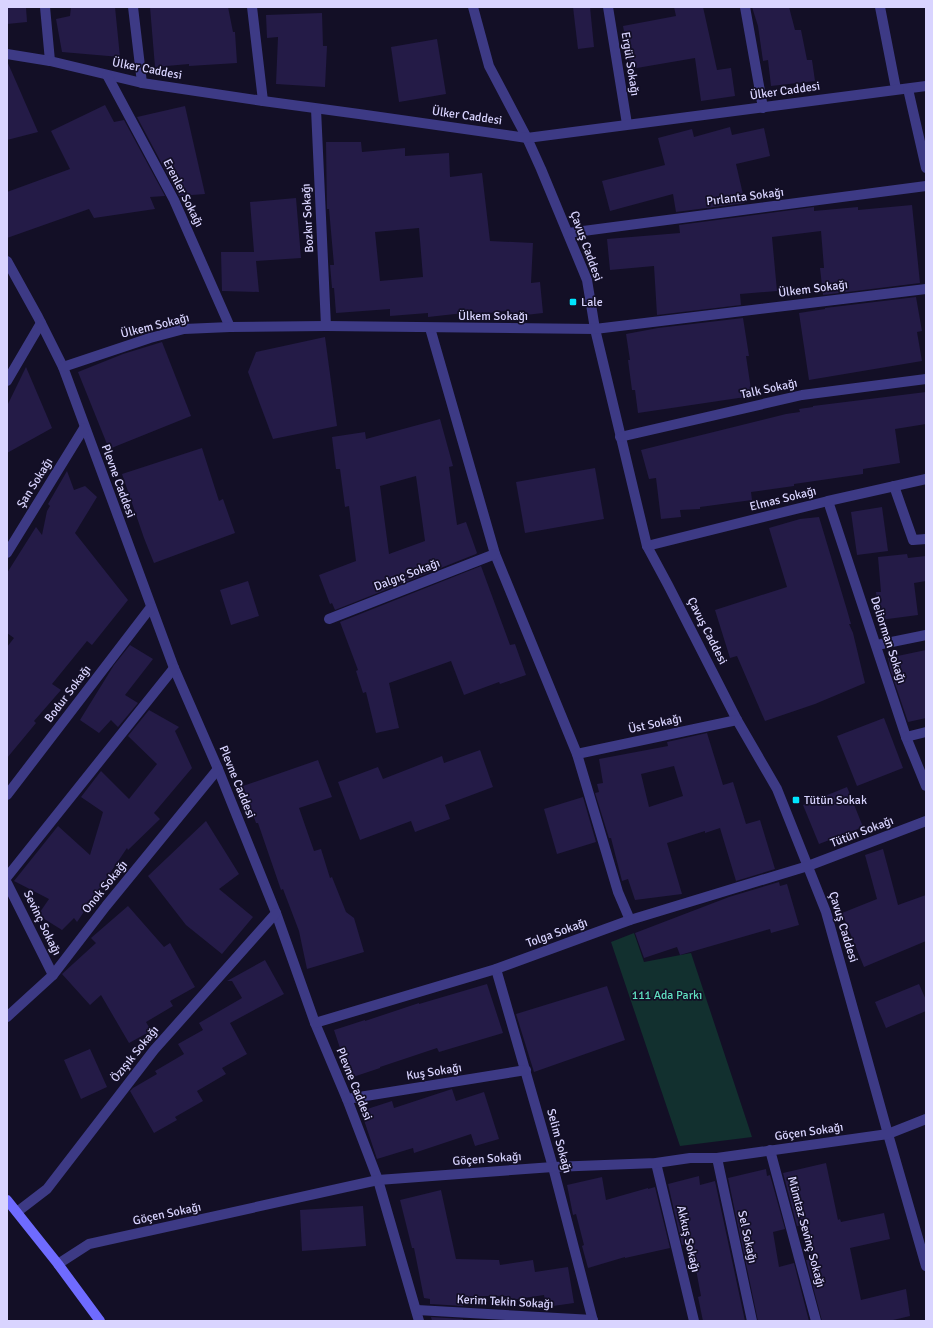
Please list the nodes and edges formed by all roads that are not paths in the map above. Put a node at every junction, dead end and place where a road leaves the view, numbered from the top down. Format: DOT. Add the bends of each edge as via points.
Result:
graph roads {
  1 [pos="45,7"];
  2 [pos="133,7"];
  3 [pos="252,7"];
  4 [pos="473,7"];
  5 [pos="608,7"];
  6 [pos="745,7"];
  7 [pos="880,7"];
  8 [pos="7,54"];
  9 [pos="50,61"];
  10 [pos="107,75"];
  11 [pos="142,83"];
  12 [pos="926,86"];
  13 [pos="896,89"];
  14 [pos="908,89"];
  15 [pos="263,101"];
  16 [pos="763,108"];
  17 [pos="316,109"];
  18 [pos="627,124"];
  19 [pos="527,138"];
  20 [pos="926,168"];
  21 [pos="926,186"];
  22 [pos="568,233"];
  23 [pos="7,261"];
  24 [pos="926,289"];
  25 [pos="41,323"];
  26 [pos="230,326"];
  27 [pos="326,326"];
  28 [pos="430,328"];
  29 [pos="595,330"];
  30 [pos="63,367"];
  31 [pos="926,379"];
  32 [pos="7,381"];
  33 [pos="84,428"];
  34 [pos="620,437"];
  35 [pos="926,479"];
  36 [pos="894,486"];
  37 [pos="828,501"];
  38 [pos="926,539"];
  39 [pos="647,546"];
  40 [pos="7,553"];
  41 [pos="495,554"];
  42 [pos="151,607"];
  43 [pos="329,619"];
  44 [pos="926,635"];
  45 [pos="876,645"];
  46 [pos="174,668"];
  47 [pos="738,720"];
  48 [pos="926,732"];
  49 [pos="906,737"];
  50 [pos="577,754"];
  51 [pos="218,769"];
  52 [pos="926,786"];
  53 [pos="7,796"];
  54 [pos="926,821"];
  55 [pos="808,866"];
  56 [pos="7,877"];
  57 [pos="7,883"];
  58 [pos="276,913"];
  59 [pos="630,920"];
  60 [pos="496,969"];
  61 [pos="53,975"];
  62 [pos="7,1017"];
  63 [pos="315,1023"];
  64 [pos="526,1070"];
  65 [pos="347,1099"];
  66 [pos="926,1119"];
  67 [pos="888,1134"];
  68 [pos="770,1150"];
  69 [pos="717,1158"];
  70 [pos="656,1163"];
  71 [pos="552,1167"];
  72 [pos="378,1180"];
  73 [pos="7,1200"];
  74 [pos="17,1212"];
  75 [pos="58,1264"];
  76 [pos="926,1266"];
  77 [pos="417,1310"];
  78 [pos="593,1320"];
  79 [pos="100,1321"];
  80 [pos="419,1321"];
  81 [pos="694,1321"];
  82 [pos="752,1321"];
  83 [pos="816,1321"];
  1 -- 9 [label="street"];
  2 -- 11 [label="street"];
  3 -- 15 [label="street"];
  4 -- 19 [label="street, Çavuş Caddesi" via="489,66"];
  5 -- 18 [label="street, Ergül Sokağı"];
  6 -- 16 [label="street"];
  7 -- 13 [label="street"];
  8 -- 9 [label="street, Ülker Caddesi"];
  9 -- 10 [label="street, Ülker Caddesi"];
  10 -- 11 [label="street, Ülker Caddesi"];
  10 -- 26 [label="street, Erenler Sokağı" via="174,200"];
  11 -- 15 [label="street, Ülker Caddesi"];
  12 -- 14 [label="street, Ülker Caddesi"];
  13 -- 14 [label="street, Ülker Caddesi"];
  13 -- 16 [label="street, Ülker Caddesi"];
  14 -- 20 [label="street"];
  15 -- 17 [label="street, Ülker Caddesi"];
  16 -- 18 [label="street, Ülker Caddesi"];
  17 -- 19 [label="street, Ülker Caddesi"];
  17 -- 27 [label="street, Bozkır Sokağı"];
  18 -- 19 [label="street, Ülker Caddesi"];
  19 -- 22 [label="street, Çavuş Caddesi"];
  21 -- 22 [label="street, Pırlanta Sokağı"];
  22 -- 29 [label="street, Çavuş Caddesi" via="587,280"];
  23 -- 25 [label="street, Plevne Caddesi"];
  24 -- 29 [label="street, Ülkem Sokağı"];
  25 -- 30 [label="street, Plevne Caddesi"];
  25 -- 32 [label="street"];
  26 -- 27 [label="street, Ülkem Sokağı"];
  26 -- 30 [label="street, Ülkem Sokağı" via="184,329"];
  27 -- 28 [label="street, Ülkem Sokağı"];
  28 -- 29 [label="street, Ülkem Sokağı"];
  28 -- 41 [label="street"];
  29 -- 34 [label="street, Çavuş Caddesi"];
  30 -- 33 [label="street, Plevne Caddesi"];
  31 -- 34 [label="street, Talk Sokağı" via="802,395"];
  33 -- 40 [label="street, Şan Sokağı"];
  33 -- 42 [label="street, Plevne Caddesi"];
  34 -- 39 [label="street, Çavuş Caddesi"];
  35 -- 36 [label="street, Elmas Sokağı"];
  36 -- 37 [label="street, Elmas Sokağı"];
  36 -- 38 [label="street" via="913,540"];
  37 -- 39 [label="street, Elmas Sokağı"];
  37 -- 45 [label="street, Deliorman Sokağı"];
  39 -- 47 [label="street, Çavuş Caddesi"];
  41 -- 43 [label="street, Dalgıç Sokağı"];
  41 -- 50 [label="street"];
  42 -- 46 [label="street, Plevne Caddesi"];
  42 -- 53 [label="street, Bodur Sokağı"];
  44 -- 45 [label="street"];
  45 -- 49 [label="street, Deliorman Sokağı"];
  46 -- 51 [label="street, Plevne Caddesi"];
  46 -- 56 [label="street"];
  47 -- 50 [label="street, Üst Sokağı"];
  47 -- 55 [label="street, Çavuş Caddesi" via="777,789"];
  48 -- 49 [label="street"];
  49 -- 52 [label="street, Deliorman Sokağı"];
  50 -- 59 [label="street" via="618,892"];
  51 -- 58 [label="street, Plevne Caddesi"];
  51 -- 61 [label="street, Onok Sokağı"];
  54 -- 55 [label="street, Tütün Sokağı"];
  55 -- 59 [label="street, Tolga Sokağı"];
  55 -- 67 [label="street, Çavuş Caddesi" via="826,912"];
  57 -- 61 [label="street, Sevinç Sokağı"];
  58 -- 63 [label="street, Plevne Caddesi"];
  58 -- 74 [label="street, Özışık Sokağı" via="154,1050 47,1189"];
  59 -- 60 [label="street, Tolga Sokağı"];
  60 -- 63 [label="street, Tolga Sokağı"];
  60 -- 64 [label="street, Selim Sokağı"];
  61 -- 62 [label="street, Onok Sokağı"];
  63 -- 65 [label="street, Plevne Caddesi"];
  64 -- 65 [label="street, Kuş Sokağı"];
  64 -- 71 [label="street, Selim Sokağı"];
  65 -- 72 [label="street, Plevne Caddesi"];
  66 -- 67 [label="street, Göçen Sokağı"];
  67 -- 68 [label="street, Göçen Sokağı"];
  67 -- 76 [label="street, Çavuş Caddesi"];
  68 -- 69 [label="street, Göçen Sokağı"];
  68 -- 83 [label="street, Mümtaz Sevinç Sokağı"];
  69 -- 70 [label="street, Göçen Sokağı" via="690,1158"];
  69 -- 82 [label="street, Sel Sokağı"];
  70 -- 71 [label="street, Göçen Sokağı"];
  70 -- 81 [label="street, Akkuş Sokağı"];
  71 -- 72 [label="street, Göçen Sokağı"];
  71 -- 78 [label="street, Selim Sokağı"];
  72 -- 75 [label="street, Göçen Sokağı" via="89,1244"];
  72 -- 77 [label="street, Plevne Caddesi"];
  73 -- 74 [label="main road"];
  74 -- 75 [label="main road"];
  75 -- 79 [label="main road"];
  77 -- 78 [label="street, Kerim Tekin Sokağı"];
  77 -- 80 [label="street, Plevne Caddesi"];
}
